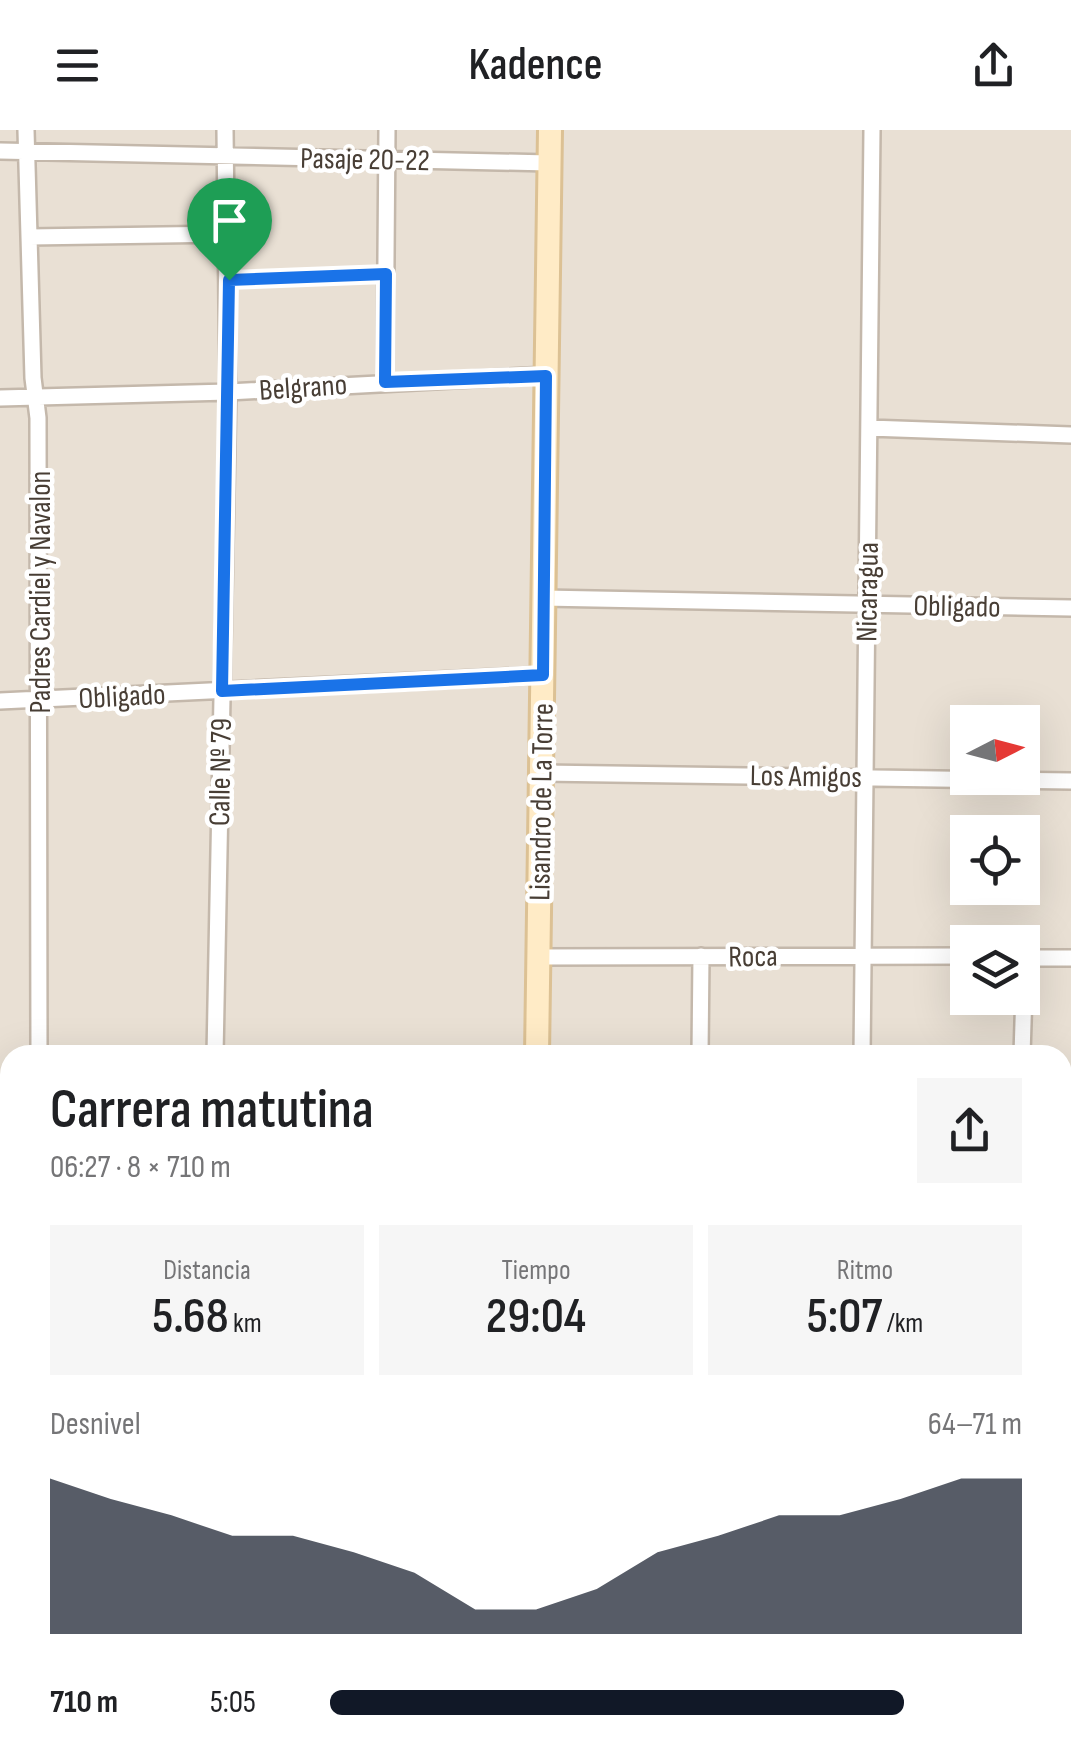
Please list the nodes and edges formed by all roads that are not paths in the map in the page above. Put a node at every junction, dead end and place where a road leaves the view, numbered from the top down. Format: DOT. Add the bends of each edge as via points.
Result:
graph roads {
  1 [pos="26,130"];
  2 [pos="225,130"];
  3 [pos="387,130"];
  4 [pos="550,130"];
  5 [pos="872,130"];
  6 [pos="0,151"];
  7 [pos="27,152"];
  8 [pos="225,156"];
  9 [pos="387,160"];
  10 [pos="549,163"];
  11 [pos="228,234"];
  12 [pos="30,237"];
  13 [pos="386,274"];
  14 [pos="229,280"];
  15 [pos="546,376"];
  16 [pos="385,382"];
  17 [pos="228,392"];
  18 [pos="0,398"];
  19 [pos="35,398"];
  20 [pos="869,428"];
  21 [pos="1071,435"];
  22 [pos="543,598"];
  23 [pos="867,604"];
  24 [pos="1071,608"];
  25 [pos="543,675"];
  26 [pos="222,691"];
  27 [pos="41,699"];
  28 [pos="0,701"];
  29 [pos="542,773"];
  30 [pos="864,777"];
  31 [pos="1071,781"];
  32 [pos="864,954"];
  33 [pos="701,956"];
  34 [pos="950,956"];
  35 [pos="538,957"];
  36 [pos="1040,958"];
  37 [pos="1071,958"];
  38 [pos="1023,1015"];
  39 [pos="39,1045"];
  40 [pos="215,1045"];
  41 [pos="537,1045"];
  42 [pos="700,1045"];
  43 [pos="862,1045"];
  44 [pos="1022,1045"];
  1 -- 7 [label="street, Padres Cardiel y Navalon"];
  2 -- 8 [label="street, Calle Nº 79"];
  3 -- 9 [label="street"];
  4 -- 10 [label="street, Lisandro de La Torre"];
  5 -- 20 [label="street, Nicaragua"];
  6 -- 7 [label="street, Pasaje 20-22"];
  7 -- 8 [label="street, Pasaje 20-22"];
  7 -- 12 [label="street, Padres Cardiel y Navalon"];
  8 -- 9 [label="street, Pasaje 20-22"];
  8 -- 11 [label="street, Calle Nº 79"];
  9 -- 10 [label="street, Pasaje 20-22"];
  9 -- 13 [label="street"];
  10 -- 15 [label="street, Lisandro de La Torre"];
  11 -- 12 [label="street"];
  11 -- 14 [label="street, Calle Nº 79"];
  12 -- 19 [label="street, Padres Cardiel y Navalon"];
  13 -- 14 [label="lane"];
  13 -- 16 [label="street"];
  14 -- 17 [label="street, Calle Nº 79"];
  15 -- 16 [label="street, Belgrano"];
  15 -- 22 [label="street, Lisandro de La Torre"];
  16 -- 17 [label="street, Belgrano"];
  17 -- 19 [label="street, Belgrano"];
  17 -- 26 [label="street, Calle Nº 79"];
  18 -- 19 [label="street, Belgrano"];
  19 -- 27 [label="street, Padres Cardiel y Navalon"];
  20 -- 21 [label="street"];
  20 -- 23 [label="street, Nicaragua"];
  22 -- 23 [label="street, Obligado"];
  22 -- 25 [label="street, Lisandro de La Torre"];
  23 -- 24 [label="street, Obligado"];
  23 -- 30 [label="street, Nicaragua"];
  25 -- 26 [label="street, Obligado"];
  25 -- 29 [label="street, Lisandro de La Torre"];
  26 -- 27 [label="street, Obligado"];
  26 -- 40 [label="street, Calle Nº 79"];
  27 -- 28 [label="street, Obligado"];
  27 -- 39 [label="street, Padres Cardiel y Navalon"];
  29 -- 30 [label="street, Los Amigos"];
  29 -- 35 [label="street, Lisandro de La Torre"];
  30 -- 31 [label="street, Los Amigos"];
  30 -- 32 [label="street, Nicaragua"];
  32 -- 33 [label="street, Roca"];
  32 -- 34 [label="street, Roca"];
  32 -- 43 [label="street, Nicaragua"];
  33 -- 35 [label="street, Roca"];
  33 -- 42 [label="street"];
  35 -- 41 [label="street, Lisandro de La Torre"];
  36 -- 37 [label="street"];
  38 -- 44 [label="street"];
}
